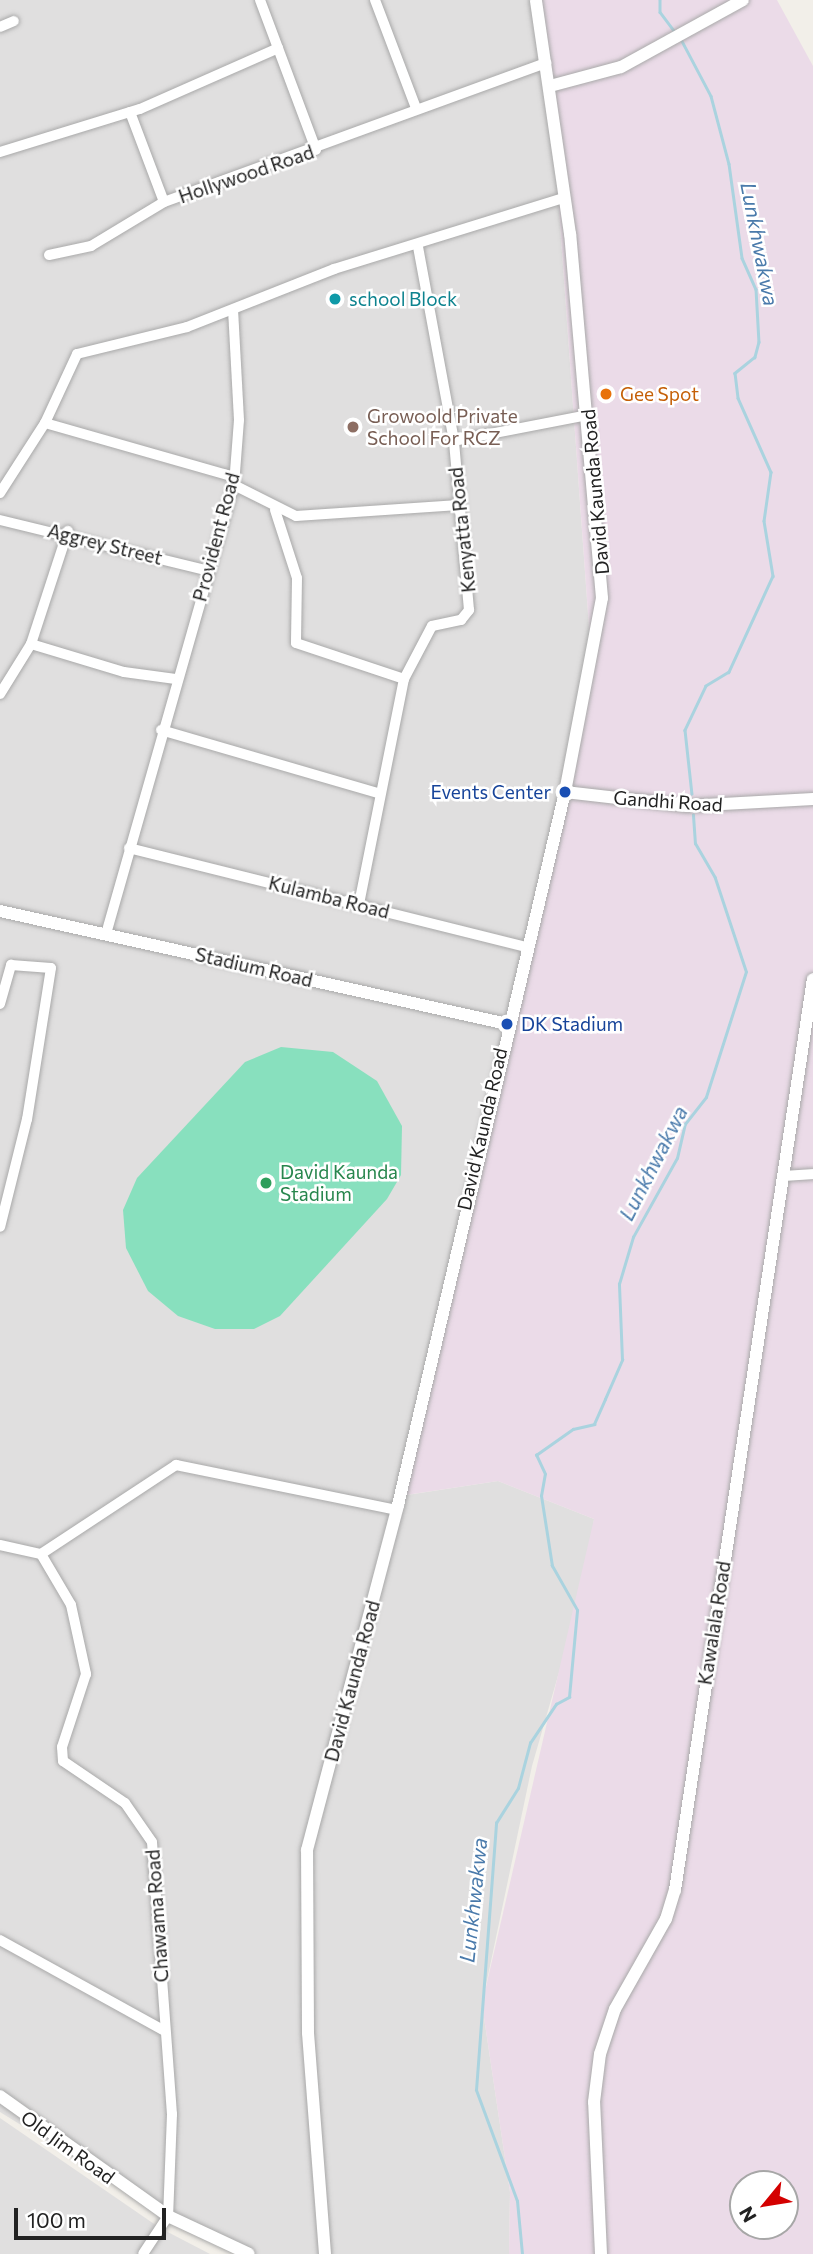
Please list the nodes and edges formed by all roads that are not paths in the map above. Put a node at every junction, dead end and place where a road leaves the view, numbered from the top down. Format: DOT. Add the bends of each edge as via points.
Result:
graph roads {
  1 [pos="260,0"];
  2 [pos="376,0"];
  3 [pos="536,0"];
  4 [pos="743,0"];
  5 [pos="14,20"];
  6 [pos="0,27"];
  7 [pos="278,48"];
  8 [pos="546,63"];
  9 [pos="550,86"];
  10 [pos="415,108"];
  11 [pos="131,112"];
  12 [pos="316,150"];
  13 [pos="0,152"];
  14 [pos="564,198"];
  15 [pos="164,202"];
  16 [pos="418,246"];
  17 [pos="49,255"];
  18 [pos="233,310"];
  19 [pos="588,415"];
  20 [pos="45,424"];
  21 [pos="454,440"];
  22 [pos="234,481"];
  23 [pos="0,493"];
  24 [pos="459,505"];
  25 [pos="275,510"];
  26 [pos="0,520"];
  27 [pos="68,531"];
  28 [pos="209,571"];
  29 [pos="31,644"];
  30 [pos="176,679"];
  31 [pos="404,680"];
  32 [pos="0,694"];
  33 [pos="161,730"];
  34 [pos="565,792"];
  35 [pos="378,793"];
  36 [pos="813,799"];
  37 [pos="129,848"];
  38 [pos="359,904"];
  39 [pos="0,911"];
  40 [pos="106,934"];
  41 [pos="529,948"];
  42 [pos="813,979"];
  43 [pos="0,1004"];
  44 [pos="508,1024"];
  45 [pos="813,1174"];
  46 [pos="785,1176"];
  47 [pos="0,1227"];
  48 [pos="397,1510"];
  49 [pos="0,1545"];
  50 [pos="36,1552"];
  51 [pos="0,1940"];
  52 [pos="163,2030"];
  53 [pos="0,2095"];
  54 [pos="168,2216"];
  55 [pos="143,2254"];
  56 [pos="249,2254"];
  57 [pos="325,2254"];
  58 [pos="601,2254"];
  1 -- 7 [label="street"];
  2 -- 10 [label="street"];
  3 -- 8 [label="street, David Kaunda Road"];
  4 -- 9 [label="street" via="621,67"];
  5 -- 6 [label="street"];
  7 -- 11 [label="street"];
  7 -- 12 [label="street"];
  8 -- 9 [label="street, David Kaunda Road"];
  8 -- 10 [label="street, Hollywood Road"];
  9 -- 14 [label="street, David Kaunda Road"];
  10 -- 12 [label="street, Hollywood Road"];
  11 -- 13 [label="street"];
  11 -- 15 [label="street, Hollywood Road"];
  12 -- 15 [label="street, Hollywood Road"];
  14 -- 16 [label="street"];
  14 -- 19 [label="street, David Kaunda Road"];
  15 -- 17 [label="street" via="91,246"];
  16 -- 18 [label="street" via="334,269"];
  16 -- 21 [label="street, Kenyatta Road"];
  18 -- 20 [label="street" via="72,357"];
  18 -- 22 [label="street, Provident Road" via="239,421"];
  19 -- 21 [label="street"];
  19 -- 34 [label="street, David Kaunda Road" via="603,598"];
  20 -- 22 [label="street"];
  20 -- 23 [label="street"];
  21 -- 24 [label="street, Kenyatta Road"];
  22 -- 25 [label="street"];
  22 -- 28 [label="street, Provident Road"];
  24 -- 25 [label="street" via="296,516"];
  24 -- 31 [label="street, Kenyatta Road" via="469,610 461,620 432,626"];
  25 -- 31 [label="street" via="296,578 296,643"];
  26 -- 27 [label="street, Aggrey Street"];
  27 -- 28 [label="street, Aggrey Street"];
  27 -- 29 [label="street"];
  28 -- 30 [label="street, Provident Road"];
  29 -- 30 [label="street" via="124,672"];
  29 -- 32 [label="street"];
  30 -- 33 [label="street, Provident Road"];
  31 -- 35 [label="street, Kenyatta Road"];
  33 -- 35 [label="street"];
  33 -- 37 [label="street, Provident Road"];
  34 -- 36 [label="street, Gandhi Road" via="687,806"];
  34 -- 41 [label="street, David Kaunda Road"];
  35 -- 38 [label="street, Kenyatta Road"];
  37 -- 38 [label="street, Kulamba Road"];
  37 -- 40 [label="street, Provident Road"];
  38 -- 41 [label="street, Kulamba Road"];
  39 -- 40 [label="street, Stadium Road"];
  40 -- 44 [label="street, Stadium Road"];
  41 -- 44 [label="street, David Kaunda Road"];
  42 -- 46 [label="street, Kawalala Road"];
  43 -- 47 [label="street" via="11,965 51,968 27,1119"];
  44 -- 48 [label="street, David Kaunda Road"];
  45 -- 46 [label="street"];
  46 -- 58 [label="street, Kawalala Road" via="675,1890 666,1919 615,2009 600,2054 594,2102"];
  48 -- 50 [label="street" via="176,1465"];
  48 -- 57 [label="street, David Kaunda Road" via="307,1850 307,2033"];
  49 -- 50 [label="street"];
  50 -- 52 [label="street, Chawama Road" via="71,1605 86,1674 60,1754 80,1775 125,1803 152,1842"];
  51 -- 52 [label="street"];
  52 -- 54 [label="street, Chawama Road" via="172,2075"];
  53 -- 54 [label="street, Old Jim Road"];
  54 -- 55 [label="street"];
  54 -- 56 [label="street, Old Jim Road"];
}
